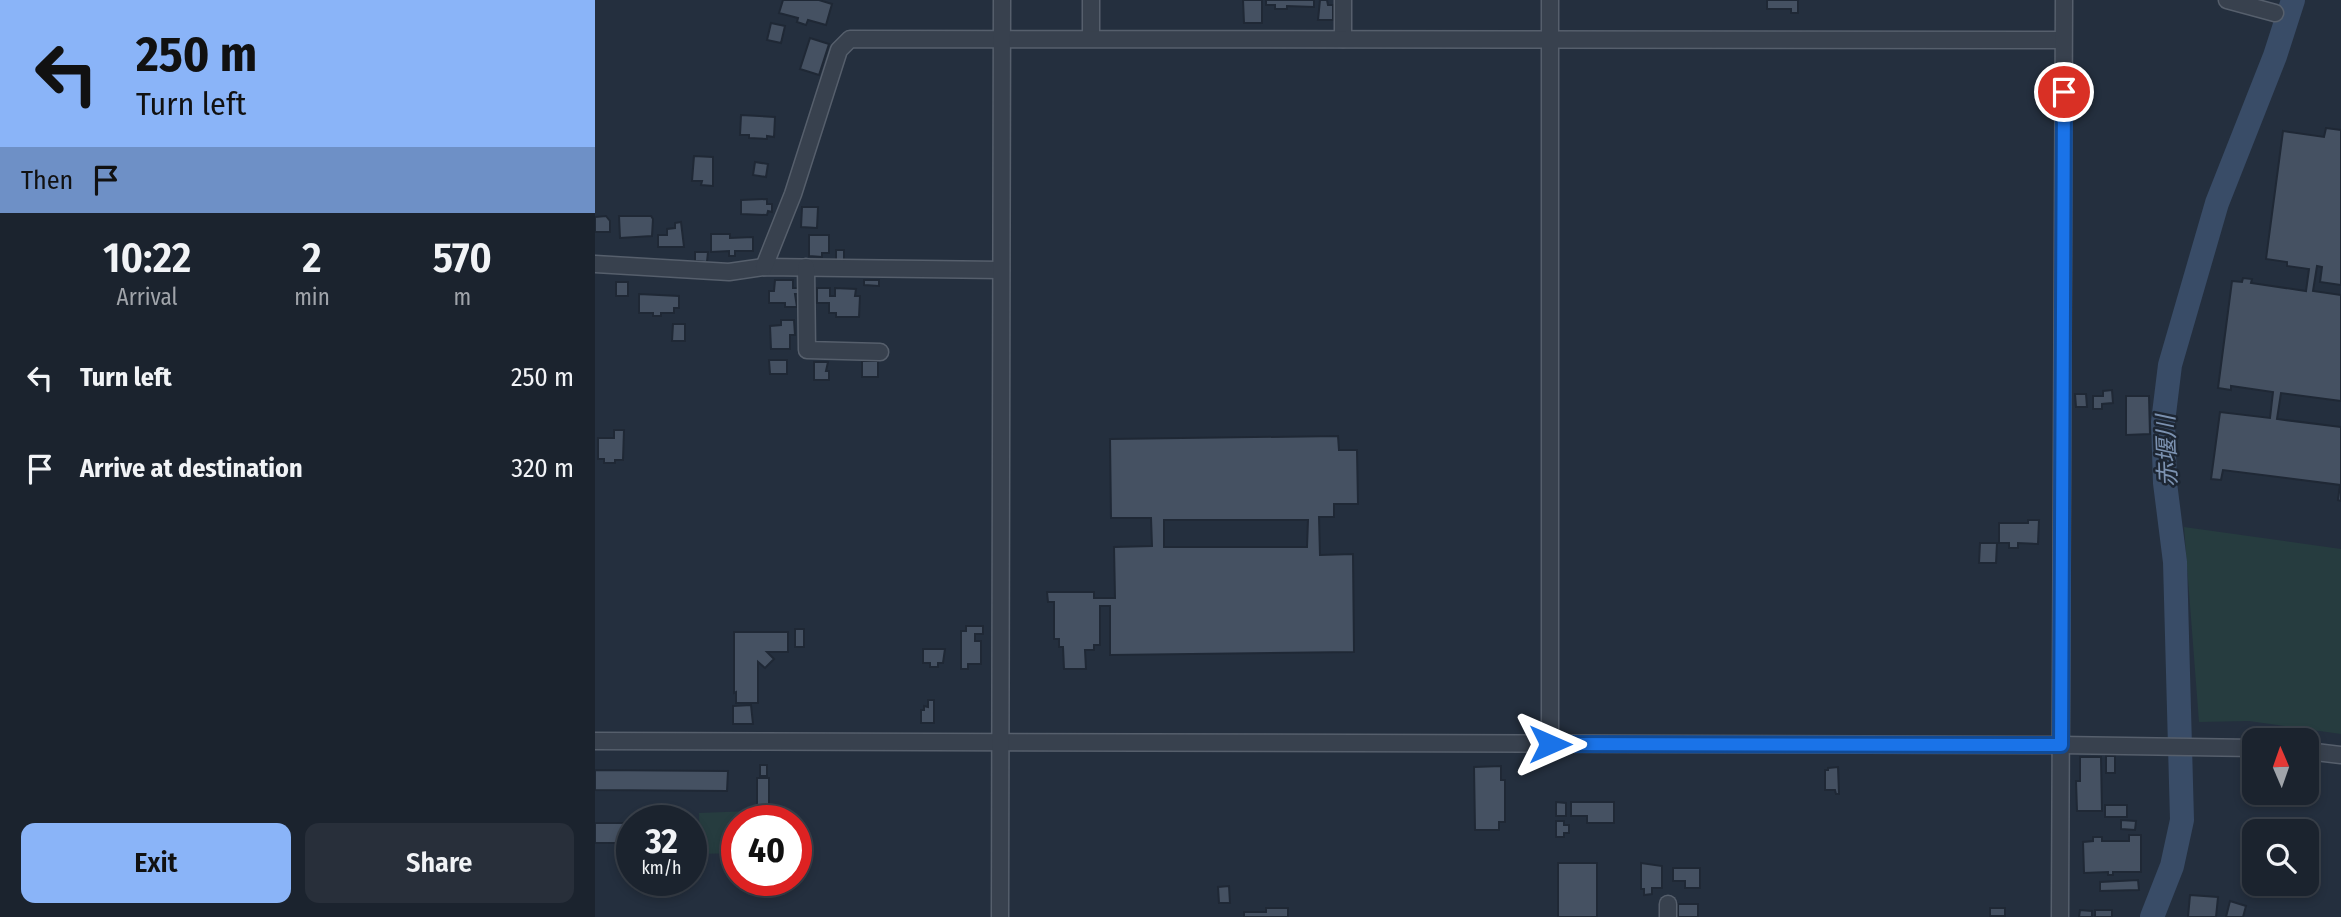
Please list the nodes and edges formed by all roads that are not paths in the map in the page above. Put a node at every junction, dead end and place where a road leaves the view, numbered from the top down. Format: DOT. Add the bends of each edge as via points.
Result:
graph roads {
  1 [pos="1002,0"];
  2 [pos="1091,0"];
  3 [pos="1343,0"];
  4 [pos="1550,0"];
  5 [pos="2064,0"];
  6 [pos="2227,0"];
  7 [pos="2275,13"];
  8 [pos="1002,38"];
  9 [pos="1091,38"];
  10 [pos="1550,38"];
  11 [pos="1343,39"];
  12 [pos="2063,40"];
  13 [pos="595,264"];
  14 [pos="764,267"];
  15 [pos="806,267"];
  16 [pos="1000,270"];
  17 [pos="880,352"];
  18 [pos="595,741"];
  19 [pos="1000,743"];
  20 [pos="1550,744"];
  21 [pos="2061,745"];
  22 [pos="2242,748"];
  23 [pos="2319,752"];
  24 [pos="2341,755"];
  25 [pos="1000,917"];
  26 [pos="2060,917"];
  1 -- 8 [label="street"];
  2 -- 9 [label="street"];
  3 -- 11 [label="street"];
  4 -- 10 [label="street"];
  5 -- 12 [label="street"];
  6 -- 7 [label="street"];
  8 -- 9 [label="street"];
  8 -- 14 [label="street" via="850,39 839,50 793,194"];
  8 -- 16 [label="street"];
  9 -- 11 [label="street"];
  10 -- 11 [label="street"];
  10 -- 12 [label="street"];
  10 -- 20 [label="street"];
  12 -- 21 [label="street"];
  13 -- 14 [label="street" via="729,272"];
  14 -- 15 [label="street"];
  15 -- 16 [label="street"];
  15 -- 17 [label="street" via="807,350"];
  16 -- 19 [label="street"];
  18 -- 19 [label="street"];
  19 -- 20 [label="street"];
  19 -- 25 [label="street"];
  20 -- 21 [label="street"];
  21 -- 22 [label="street"];
  21 -- 26 [label="street"];
  23 -- 24 [label="street"];
}
